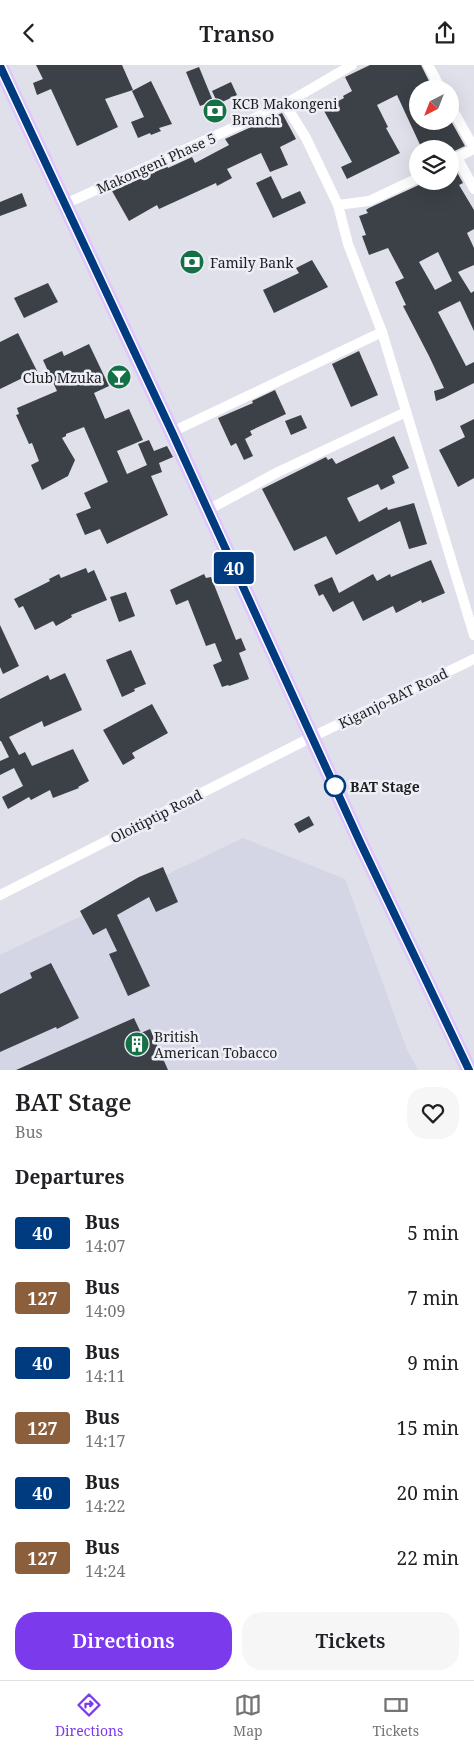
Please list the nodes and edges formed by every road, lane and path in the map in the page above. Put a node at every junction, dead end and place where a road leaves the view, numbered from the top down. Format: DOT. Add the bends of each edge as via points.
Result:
graph roads {
  1 [pos="352,65"];
  2 [pos="428,65"];
  3 [pos="0,66"];
  4 [pos="436,80"];
  5 [pos="285,104"];
  6 [pos="459,121"];
  7 [pos="474,148"];
  8 [pos="459,156"];
  9 [pos="459,166"];
  10 [pos="409,182"];
  11 [pos="474,189"];
  12 [pos="65,204"];
  13 [pos="338,205"];
  14 [pos="382,332"];
  15 [pos="406,412"];
  16 [pos="172,432"];
  17 [pos="208,510"];
  18 [pos="474,635"];
  19 [pos="474,659"];
  20 [pos="312,737"];
  21 [pos="0,895"];
  22 [pos="469,1070"];
  1 -- 5 [label="street, Makongeni Phase 5"];
  2 -- 4 [label="street"];
  3 -- 12 [label="highway"];
  5 -- 12 [label="street, Makongeni Phase 5"];
  5 -- 13 [label="street" via="319,162"];
  6 -- 7 [label="street"];
  7 -- 8 [label="street"];
  9 -- 11 [label="street"];
  10 -- 13 [label="street" via="369,201"];
  12 -- 16 [label="highway"];
  13 -- 14 [label="street" via="348,245"];
  14 -- 15 [label="street"];
  14 -- 16 [label="street"];
  15 -- 17 [label="street"];
  15 -- 18 [label="street"];
  16 -- 17 [label="highway"];
  17 -- 20 [label="highway"];
  19 -- 20 [label="street, Kiganjo-BAT Road"];
  20 -- 21 [label="street, Oloitiptip Road"];
  20 -- 22 [label="highway"];
}
